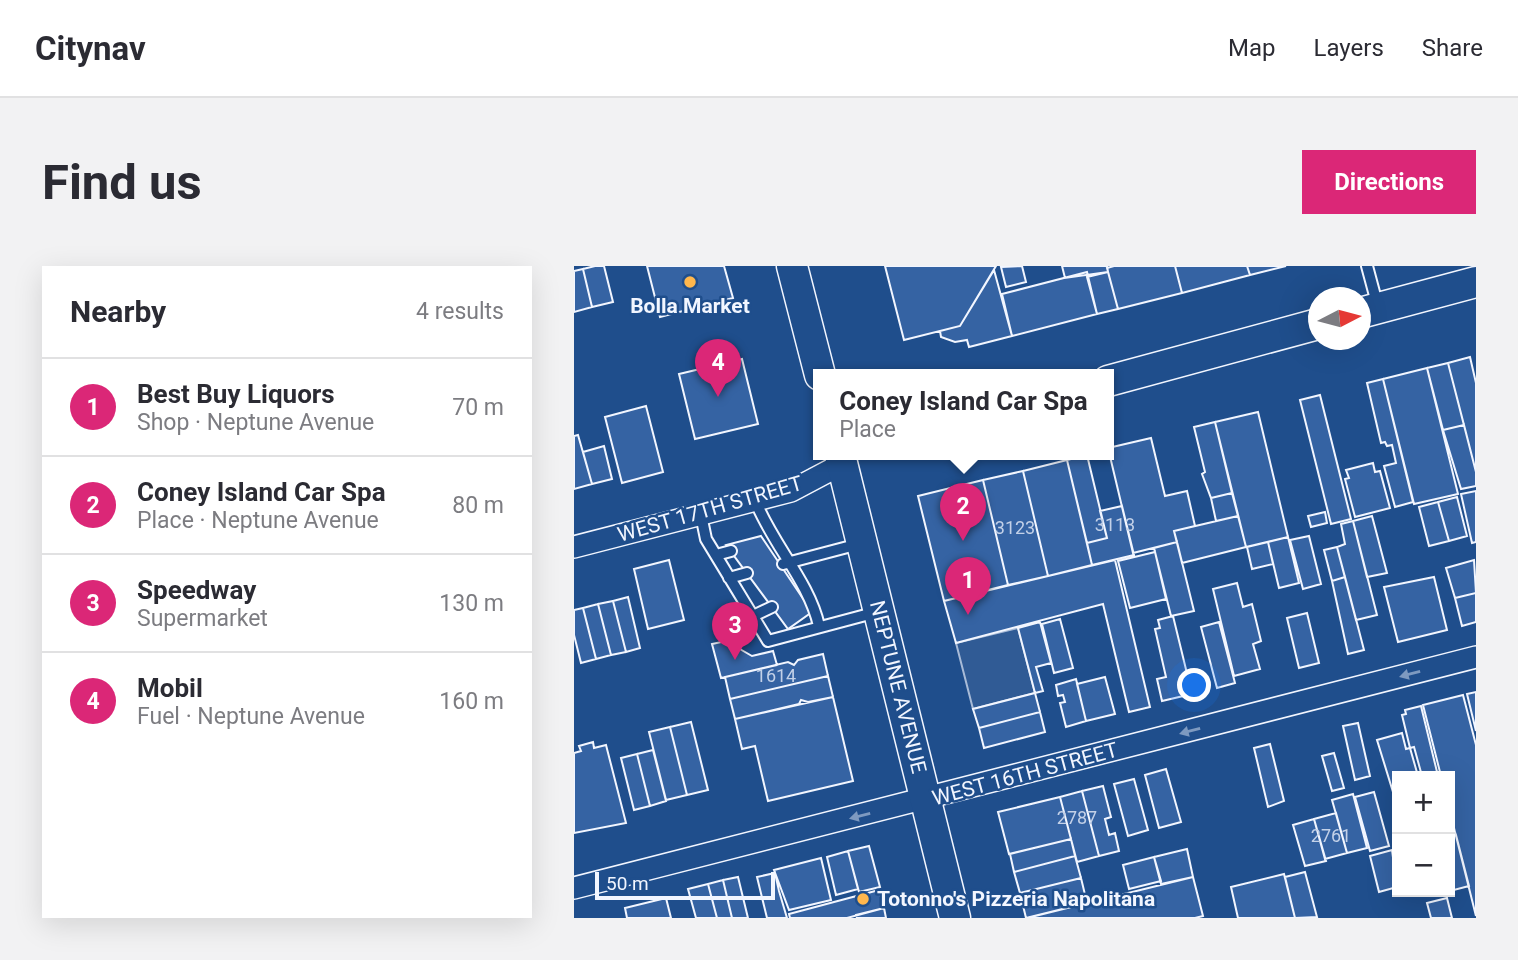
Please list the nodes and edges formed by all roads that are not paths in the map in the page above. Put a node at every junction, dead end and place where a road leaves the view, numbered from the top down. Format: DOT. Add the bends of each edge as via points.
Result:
graph roads {
  1 [pos="792,266"];
  2 [pos="1367,266"];
  3 [pos="1476,282"];
  4 [pos="1368,287"];
  5 [pos="1371,310"];
  6 [pos="1308,327"];
  7 [pos="818,369"];
  8 [pos="1114,379"];
  9 [pos="845,460"];
  10 [pos="848,460"];
  11 [pos="755,500"];
  12 [pos="701,515"];
  13 [pos="862,543"];
  14 [pos="574,547"];
  15 [pos="730,551"];
  16 [pos="716,555"];
  17 [pos="784,564"];
  18 [pos="747,573"];
  19 [pos="729,578"];
  20 [pos="772,607"];
  21 [pos="879,612"];
  22 [pos="753,615"];
  23 [pos="819,626"];
  24 [pos="1476,657"];
  25 [pos="926,800"];
  26 [pos="574,888"];
  27 [pos="955,918"];
  1 -- 7 [label="main road"];
  2 -- 4 [label="lane"];
  3 -- 5 [label="main road"];
  6 -- 8 [label="main road"];
  9 -- 11 [label="street, WEST 17TH STREET" via="791,491"];
  10 -- 13 [label="main road, NEPTUNE AVENUE"];
  11 -- 12 [label="street, WEST 17TH STREET"];
  11 -- 17 [label="lane" via="768,539"];
  12 -- 14 [label="street, WEST 17TH STREET"];
  12 -- 16 [label="lane" via="706,539"];
  13 -- 17 [label="lane"];
  13 -- 21 [label="main road, NEPTUNE AVENUE"];
  15 -- 16 [label="lane"];
  16 -- 19 [label="lane"];
  17 -- 23 [label="lane" via="815,609"];
  18 -- 19 [label="lane"];
  19 -- 22 [label="lane"];
  20 -- 22 [label="lane"];
  21 -- 23 [label="lane"];
  21 -- 25 [label="main road, NEPTUNE AVENUE"];
  22 -- 23 [label="lane" via="768,641"];
  24 -- 25 [label="street, WEST 16TH STREET, one-way"];
  25 -- 26 [label="street, WEST 16TH STREET, one-way"];
  25 -- 27 [label="main road, NEPTUNE AVENUE"];
}
